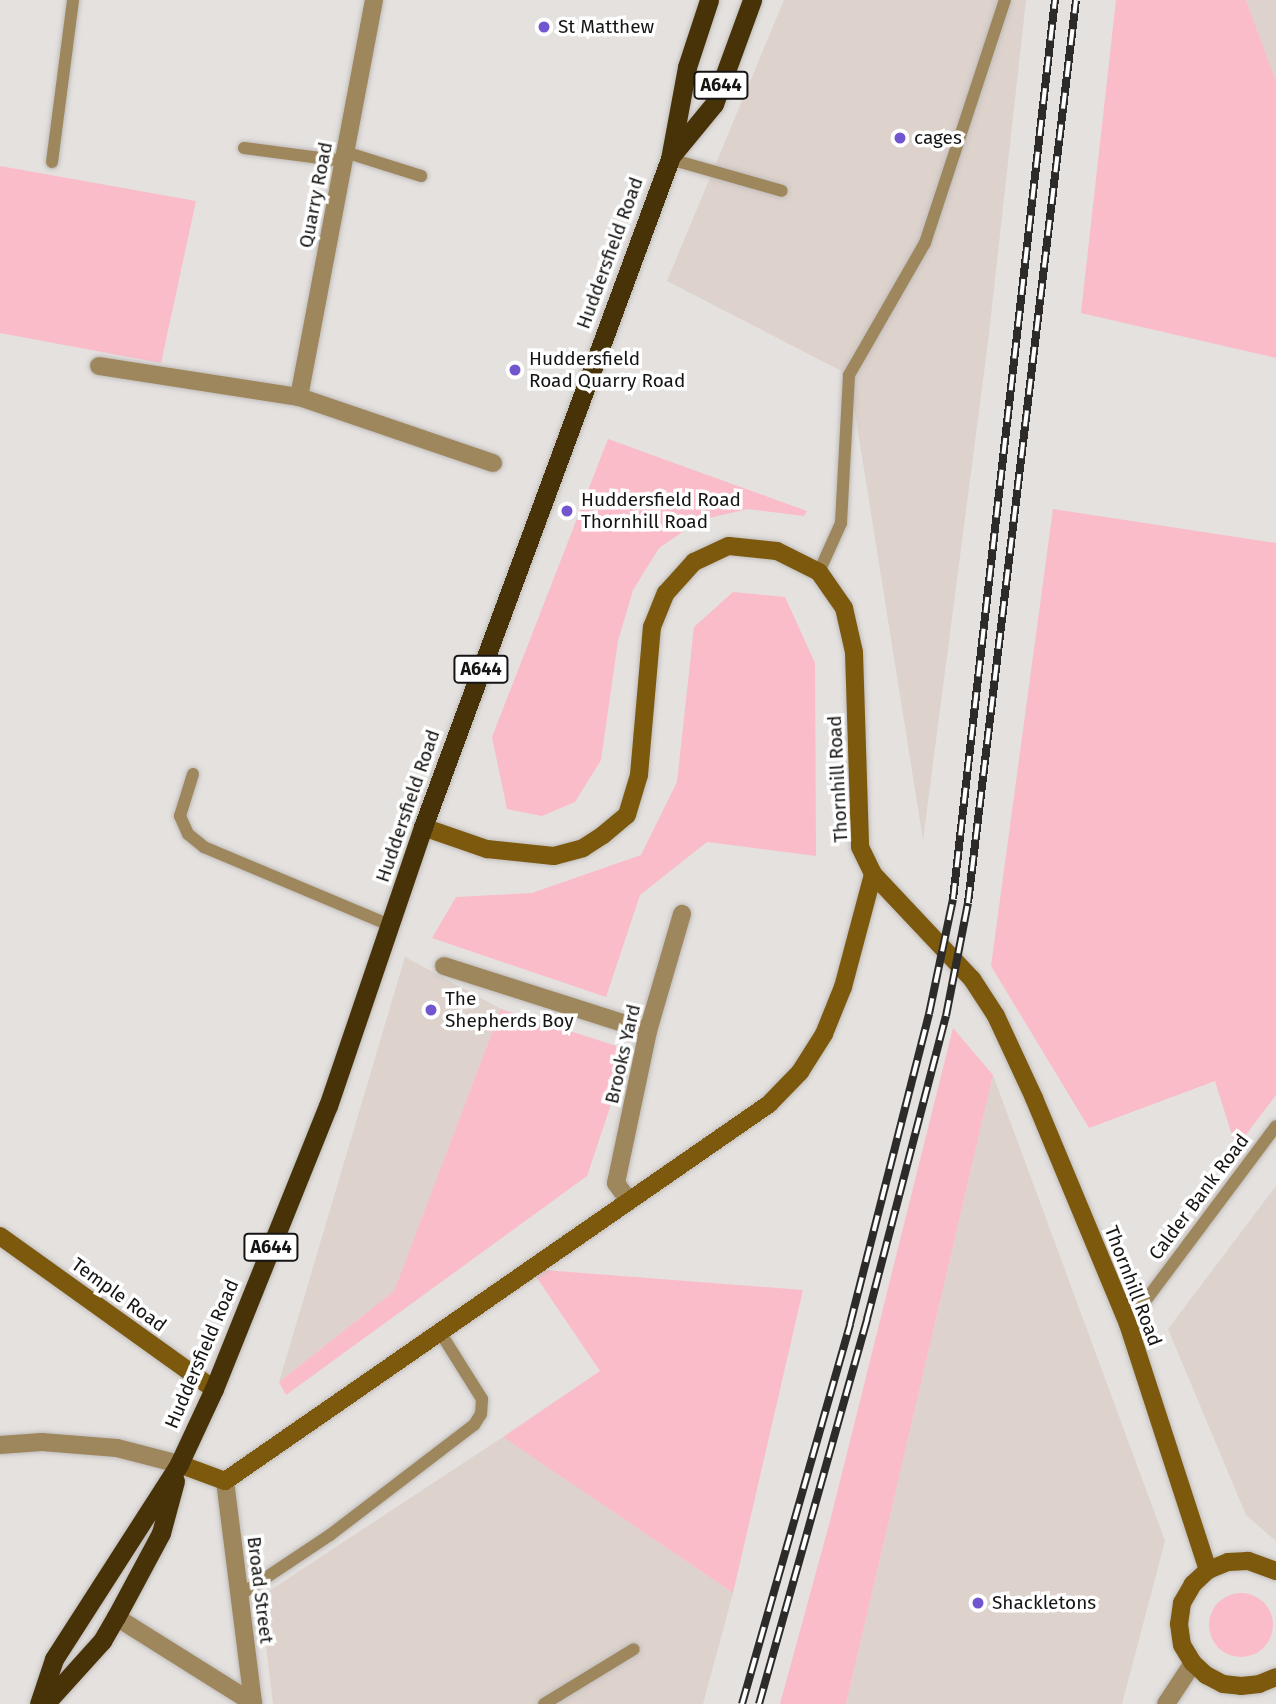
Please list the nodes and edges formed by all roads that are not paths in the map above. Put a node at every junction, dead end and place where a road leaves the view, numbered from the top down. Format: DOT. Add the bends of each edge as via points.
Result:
graph roads {
  1 [pos="73,0"];
  2 [pos="374,0"];
  3 [pos="709,0"];
  4 [pos="752,0"];
  5 [pos="1004,0"];
  6 [pos="244,148"];
  7 [pos="344,157"];
  8 [pos="670,159"];
  9 [pos="52,162"];
  10 [pos="421,176"];
  11 [pos="782,191"];
  12 [pos="99,366"];
  13 [pos="299,397"];
  14 [pos="493,463"];
  15 [pos="819,572"];
  16 [pos="193,774"];
  17 [pos="423,827"];
  18 [pos="873,874"];
  19 [pos="682,915"];
  20 [pos="390,925"];
  21 [pos="444,966"];
  22 [pos="648,1031"];
  23 [pos="1276,1126"];
  24 [pos="629,1201"];
  25 [pos="0,1236"];
  26 [pos="1128,1325"];
  27 [pos="440,1332"];
  28 [pos="214,1389"];
  29 [pos="0,1445"];
  30 [pos="179,1464"];
  31 [pos="225,1481"];
  32 [pos="1208,1570"];
  33 [pos="1276,1571"];
  34 [pos="240,1595"];
  35 [pos="116,1618"];
  36 [pos="634,1649"];
  37 [pos="1193,1663"];
  38 [pos="1276,1676"];
  39 [pos="253,1703"];
  40 [pos="39,1704"];
  41 [pos="45,1704"];
  42 [pos="544,1704"];
  43 [pos="1167,1704"];
  1 -- 9 [label="lane"];
  2 -- 7 [label="street, Quarry Road"];
  3 -- 8 [label="highway, Huddersfield Road / A644" via="687,67"];
  4 -- 8 [label="highway, Huddersfield Road / A644" via="714,104"];
  5 -- 15 [label="lane" via="925,243 849,375 841,523"];
  6 -- 7 [label="lane"];
  7 -- 10 [label="lane"];
  7 -- 13 [label="street, Quarry Road"];
  8 -- 11 [label="lane"];
  8 -- 17 [label="highway, Huddersfield Road / A644"];
  12 -- 13 [label="street"];
  13 -- 14 [label="street"];
  15 -- 17 [label="main road, Thornhill Road" via="776,551 729,545 694,562 666,593 652,627 639,775 626,815 583,848 554,856 487,849"];
  15 -- 18 [label="main road, Thornhill Road" via="844,608 854,652 856,808 860,847"];
  16 -- 20 [label="lane" via="180,816 188,835 204,847"];
  17 -- 20 [label="highway, Huddersfield Road / A644"];
  18 -- 24 [label="main road" via="843,987 824,1034 800,1072 769,1104"];
  18 -- 26 [label="main road, Thornhill Road" via="972,979 996,1016"];
  19 -- 22 [label="street, Brooks Yard"];
  20 -- 28 [label="highway, Huddersfield Road / A644" via="328,1106"];
  21 -- 22 [label="street"];
  22 -- 24 [label="street, Brooks Yard" via="616,1183"];
  23 -- 26 [label="lane, Calder Bank Road"];
  24 -- 27 [label="main road"];
  25 -- 28 [label="main road, Temple Road"];
  26 -- 32 [label="main road, Thornhill Road"];
  27 -- 31 [label="main road"];
  27 -- 34 [label="lane" via="482,1399 474,1425 330,1535"];
  28 -- 30 [label="highway, Huddersfield Road / A644"];
  29 -- 30 [label="street" via="117,1448"];
  30 -- 31 [label="main road"];
  30 -- 35 [label="highway, Huddersfield Road / A644" via="161,1534"];
  30 -- 40 [label="highway, Huddersfield Road / A644" via="54,1659"];
  31 -- 34 [label="street, Broad Street"];
  32 -- 33 [label="main road" via="1248,1560"];
  32 -- 37 [label="main road" via="1192,1584 1181,1613 1182,1645"];
  34 -- 39 [label="street, Broad Street"];
  35 -- 39 [label="street"];
  35 -- 41 [label="highway, Huddersfield Road / A644" via="102,1642"];
  36 -- 42 [label="lane"];
  37 -- 38 [label="main road" via="1223,1684 1259,1684"];
  37 -- 43 [label="street"];
}
